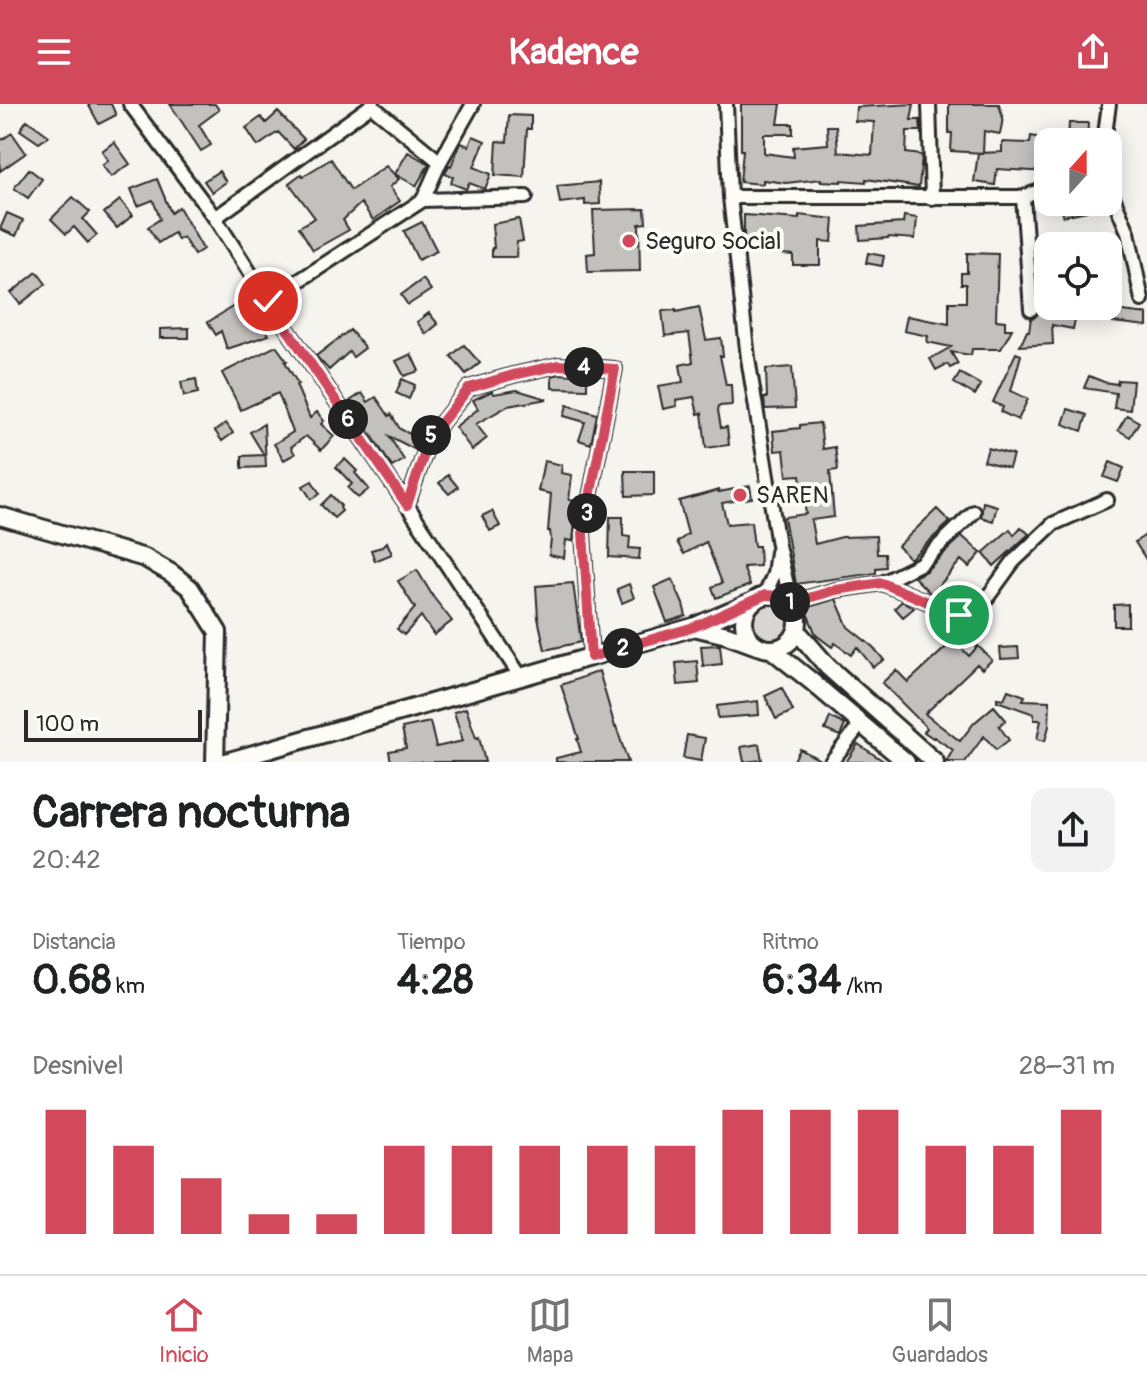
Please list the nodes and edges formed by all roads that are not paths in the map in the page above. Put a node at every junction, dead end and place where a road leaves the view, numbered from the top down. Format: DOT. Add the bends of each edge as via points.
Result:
graph roads {
  1 [pos="130,104"];
  2 [pos="473,104"];
  3 [pos="726,104"];
  4 [pos="929,104"];
  5 [pos="1109,104"];
  6 [pos="372,105"];
  7 [pos="1106,128"];
  8 [pos="440,162"];
  9 [pos="1034,193"];
  10 [pos="526,197"];
  11 [pos="730,197"];
  12 [pos="1023,197"];
  13 [pos="932,198"];
  14 [pos="423,200"];
  15 [pos="1121,216"];
  16 [pos="215,218"];
  17 [pos="1142,300"];
  18 [pos="268,301"];
  19 [pos="1031,309"];
  20 [pos="1107,500"];
  21 [pos="407,505"];
  22 [pos="974,512"];
  23 [pos="0,516"];
  24 [pos="778,545"];
  25 [pos="882,583"];
  26 [pos="758,599"];
  27 [pos="791,603"];
  28 [pos="694,627"];
  29 [pos="797,631"];
  30 [pos="766,648"];
  31 [pos="591,657"];
  32 [pos="521,677"];
  33 [pos="861,724"];
  34 [pos="215,762"];
  35 [pos="226,762"];
  36 [pos="831,762"];
  37 [pos="906,762"];
  38 [pos="935,762"];
  1 -- 16 [label="street"];
  2 -- 8 [label="street"];
  3 -- 11 [label="street"];
  4 -- 13 [label="street"];
  5 -- 7 [label="street"];
  6 -- 8 [label="street"];
  6 -- 16 [label="street"];
  8 -- 14 [label="street"];
  9 -- 12 [label="street"];
  10 -- 14 [label="street"];
  11 -- 13 [label="street"];
  11 -- 24 [label="street" via="748,358"];
  12 -- 13 [label="street"];
  12 -- 19 [label="street"];
  14 -- 18 [label="street"];
  15 -- 17 [label="street"];
  16 -- 18 [label="street"];
  18 -- 21 [label="street"];
  20 -- 25 [label="street" via="1053,524 1013,562 981,606 959,615"];
  21 -- 31 [label="street" via="430,437 469,388 559,365 615,369 583,533"];
  21 -- 32 [label="street"];
  22 -- 25 [label="street" via="920,564"];
  23 -- 34 [label="main road" via="145,558 190,588 218,632"];
  24 -- 26 [label="street" via="774,574"];
  24 -- 27 [label="street"];
  25 -- 27 [label="street"];
  26 -- 27 [label="main road" via="779,596"];
  26 -- 28 [label="main road"];
  26 -- 30 [label="main road" via="746,610 744,627 753,642"];
  27 -- 29 [label="main road" via="798,616"];
  28 -- 30 [label="main road"];
  28 -- 31 [label="main road"];
  29 -- 30 [label="main road" via="782,647"];
  29 -- 38 [label="main road" via="828,667"];
  30 -- 33 [label="main road"];
  31 -- 32 [label="main road"];
  32 -- 35 [label="main road"];
  33 -- 36 [label="street"];
  33 -- 37 [label="main road"];
}
